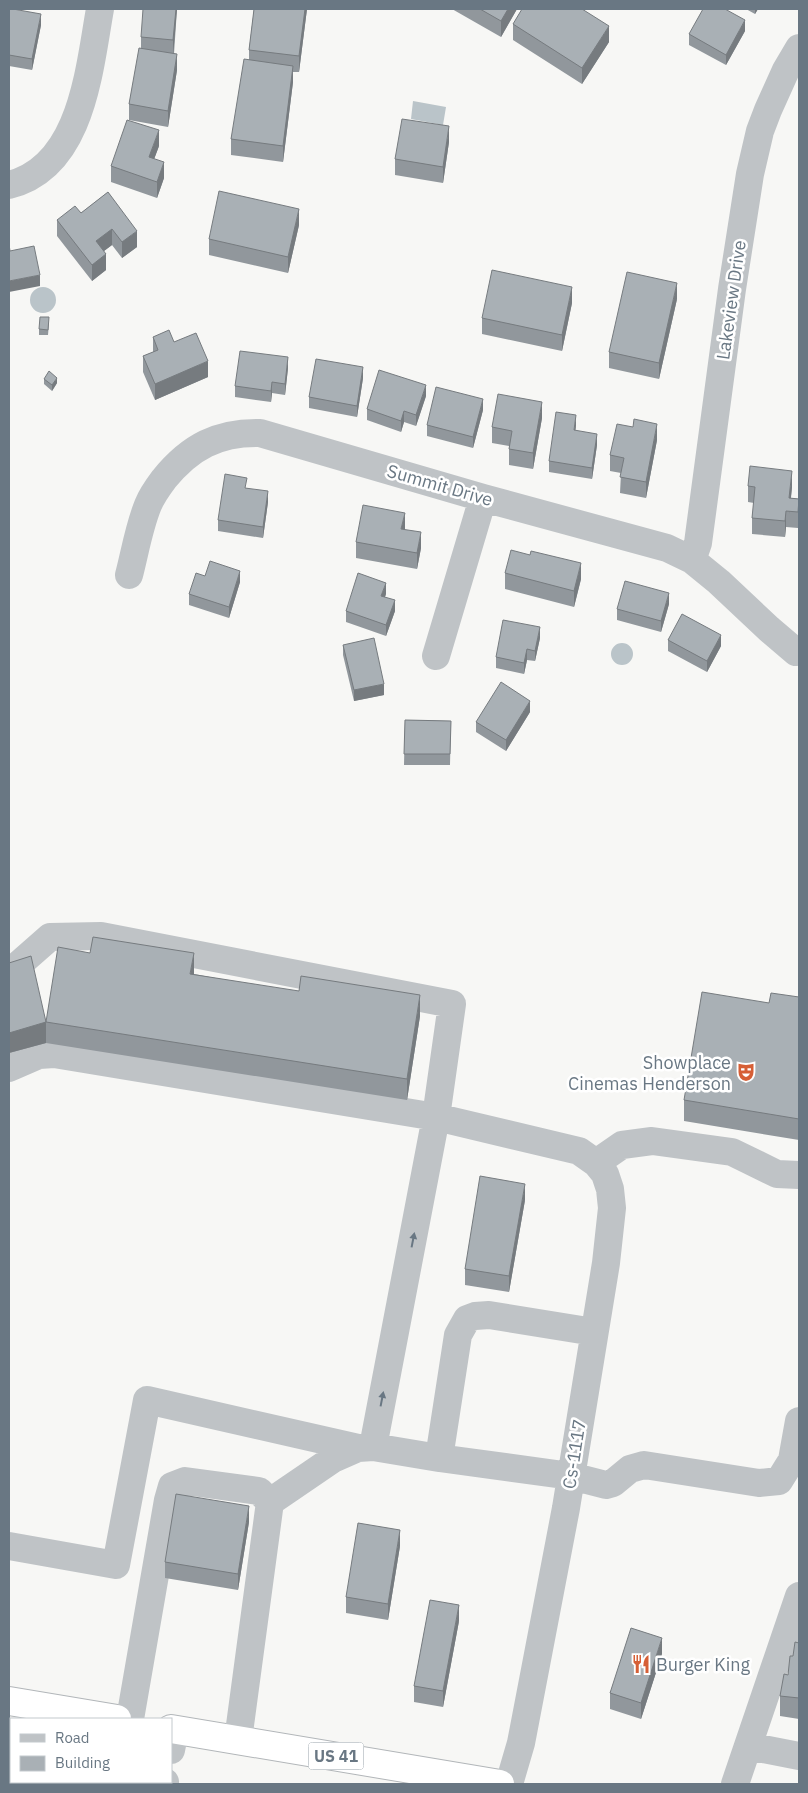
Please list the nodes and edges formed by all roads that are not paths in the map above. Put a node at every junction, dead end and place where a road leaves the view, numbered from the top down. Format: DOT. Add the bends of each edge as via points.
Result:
graph roads {
  1 [pos="100,9"];
  2 [pos="799,48"];
  3 [pos="9,185"];
  4 [pos="483,498"];
  5 [pos="692,560"];
  6 [pos="129,575"];
  7 [pos="796,652"];
  8 [pos="436,656"];
  9 [pos="9,968"];
  10 [pos="9,1068"];
  11 [pos="436,1117"];
  12 [pos="596,1163"];
  13 [pos="799,1175"];
  14 [pos="594,1332"];
  15 [pos="799,1421"];
  16 [pos="366,1447"];
  17 [pos="439,1458"];
  18 [pos="571,1476"];
  19 [pos="270,1502"];
  20 [pos="9,1546"];
  21 [pos="799,1596"];
  22 [pos="9,1701"];
  23 [pos="111,1718"];
  24 [pos="130,1718"];
  25 [pos="173,1736"];
  26 [pos="238,1740"];
  27 [pos="748,1746"];
  28 [pos="799,1756"];
  29 [pos="9,1783"];
  30 [pos="15,1784"];
  31 [pos="500,1784"];
  32 [pos="509,1784"];
  33 [pos="734,1784"];
  1 -- 3 [label="street" via="82,101 65,142 36,173"];
  2 -- 5 [label="street, Lakeview Drive" via="768,110 750,174 698,543"];
  4 -- 5 [label="street, Summit Drive" via="651,543"];
  4 -- 6 [label="street, Summit Drive" via="275,436 232,434 189,453 174,466 155,491 148,505"];
  4 -- 8 [label="street"];
  5 -- 7 [label="street, Summit Drive"];
  9 -- 11 [label="street" via="17,966 50,937 101,936 452,1004"];
  10 -- 11 [label="street" via="39,1055 54,1054"];
  11 -- 12 [label="street" via="562,1147 585,1154"];
  16 -- 11 [label="street, one-way"];
  12 -- 13 [label="street" via="622,1145 652,1141 732,1152 778,1174"];
  12 -- 14 [label="street, Cs-1117" via="605,1174 612,1208"];
  14 -- 17 [label="street" via="489,1315 467,1319 458,1335"];
  14 -- 18 [label="street, Cs-1117"];
  15 -- 18 [label="street" via="792,1460 779,1481 759,1483 644,1465 630,1469 606,1485"];
  16 -- 17 [label="street"];
  16 -- 19 [label="street" via="333,1459"];
  16 -- 20 [label="street" via="147,1400 116,1565"];
  17 -- 18 [label="street"];
  18 -- 32 [label="street, Cs-1117" via="521,1743"];
  19 -- 24 [label="street" via="260,1491 185,1481 172,1486"];
  19 -- 26 [label="street"];
  21 -- 27 [label="street"];
  22 -- 23 [label="highway"];
  25 -- 26 [label="highway, US 41"];
  26 -- 31 [label="highway, US 41"];
  27 -- 28 [label="street"];
  27 -- 33 [label="street"];
  29 -- 30 [label="street"];
}
